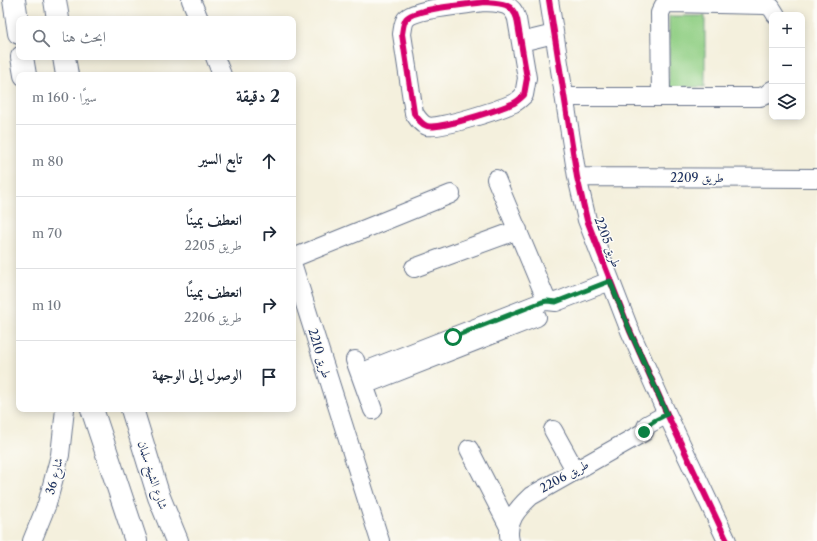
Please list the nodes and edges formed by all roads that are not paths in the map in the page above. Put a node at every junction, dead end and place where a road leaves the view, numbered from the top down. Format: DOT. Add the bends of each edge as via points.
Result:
graph roads {
  1 [pos="14,0"];
  2 [pos="55,0"];
  3 [pos="180,0"];
  4 [pos="191,0"];
  5 [pos="549,0"];
  6 [pos="774,12"];
  7 [pos="16,16"];
  8 [pos="58,16"];
  9 [pos="186,16"];
  10 [pos="198,16"];
  11 [pos="554,34"];
  12 [pos="520,42"];
  13 [pos="22,60"];
  14 [pos="64,60"];
  15 [pos="203,60"];
  16 [pos="216,60"];
  17 [pos="24,72"];
  18 [pos="66,72"];
  19 [pos="208,72"];
  20 [pos="221,72"];
  21 [pos="769,93"];
  22 [pos="565,97"];
  23 [pos="661,97"];
  24 [pos="577,177"];
  25 [pos="817,178"];
  26 [pos="496,179"];
  27 [pos="452,194"];
  28 [pos="518,230"];
  29 [pos="296,257"];
  30 [pos="414,268"];
  31 [pos="296,276"];
  32 [pos="610,281"];
  33 [pos="552,302"];
  34 [pos="296,314"];
  35 [pos="373,410"];
  36 [pos="65,412"];
  37 [pos="93,412"];
  38 [pos="133,412"];
  39 [pos="669,419"];
  40 [pos="553,430"];
  41 [pos="347,440"];
  42 [pos="469,449"];
  43 [pos="575,470"];
  44 [pos="509,534"];
  45 [pos="32,541"];
  46 [pos="136,541"];
  47 [pos="177,541"];
  48 [pos="380,541"];
  49 [pos="727,541"];
  1 -- 7 [label="main road"];
  2 -- 8 [label="main road"];
  3 -- 9 [label="street"];
  4 -- 10 [label="street"];
  5 -- 11 [label="street, طريق 2205"];
  6 -- 23 [label="street" via="771,7 765,5 664,5 660,13"];
  11 -- 12 [label="street"];
  11 -- 22 [label="street, طريق 2205"];
  12 -- 12 [label="street" via="515,13 510,7 500,3 484,2 425,10 406,19 402,34 414,113 420,122 434,128 445,126 518,100 524,95 527,78"];
  13 -- 17 [label="main road"];
  14 -- 18 [label="main road"];
  15 -- 19 [label="street"];
  16 -- 20 [label="street"];
  21 -- 23 [label="street" via="760,97"];
  22 -- 23 [label="street"];
  22 -- 24 [label="street, طريق 2205"];
  24 -- 25 [label="street, طريق 2209"];
  24 -- 32 [label="street, طريق 2205" via="587,220"];
  26 -- 28 [label="street"];
  27 -- 29 [label="street"];
  28 -- 30 [label="street"];
  28 -- 33 [label="street"];
  31 -- 41 [label="street, طريق 2210"];
  32 -- 33 [label="street"];
  32 -- 39 [label="street, طريق 2205"];
  33 -- 35 [label="street" via="547,313 497,326 404,363 360,373"];
  34 -- 41 [label="street, طريق 2210" via="328,414"];
  36 -- 45 [label="street, شارع 36" via="60,455 47,504"];
  37 -- 46 [label="main road"];
  38 -- 47 [label="main road, شارع الشيخ سلمان" via="159,497"];
  39 -- 43 [label="street, طريق 2206" via="655,433 644,432"];
  39 -- 49 [label="street, طريق 2205"];
  40 -- 43 [label="street"];
  41 -- 48 [label="street, طريق 2210"];
  42 -- 44 [label="street"];
  43 -- 44 [label="street, طريق 2206" via="531,496 518,509"];
}
